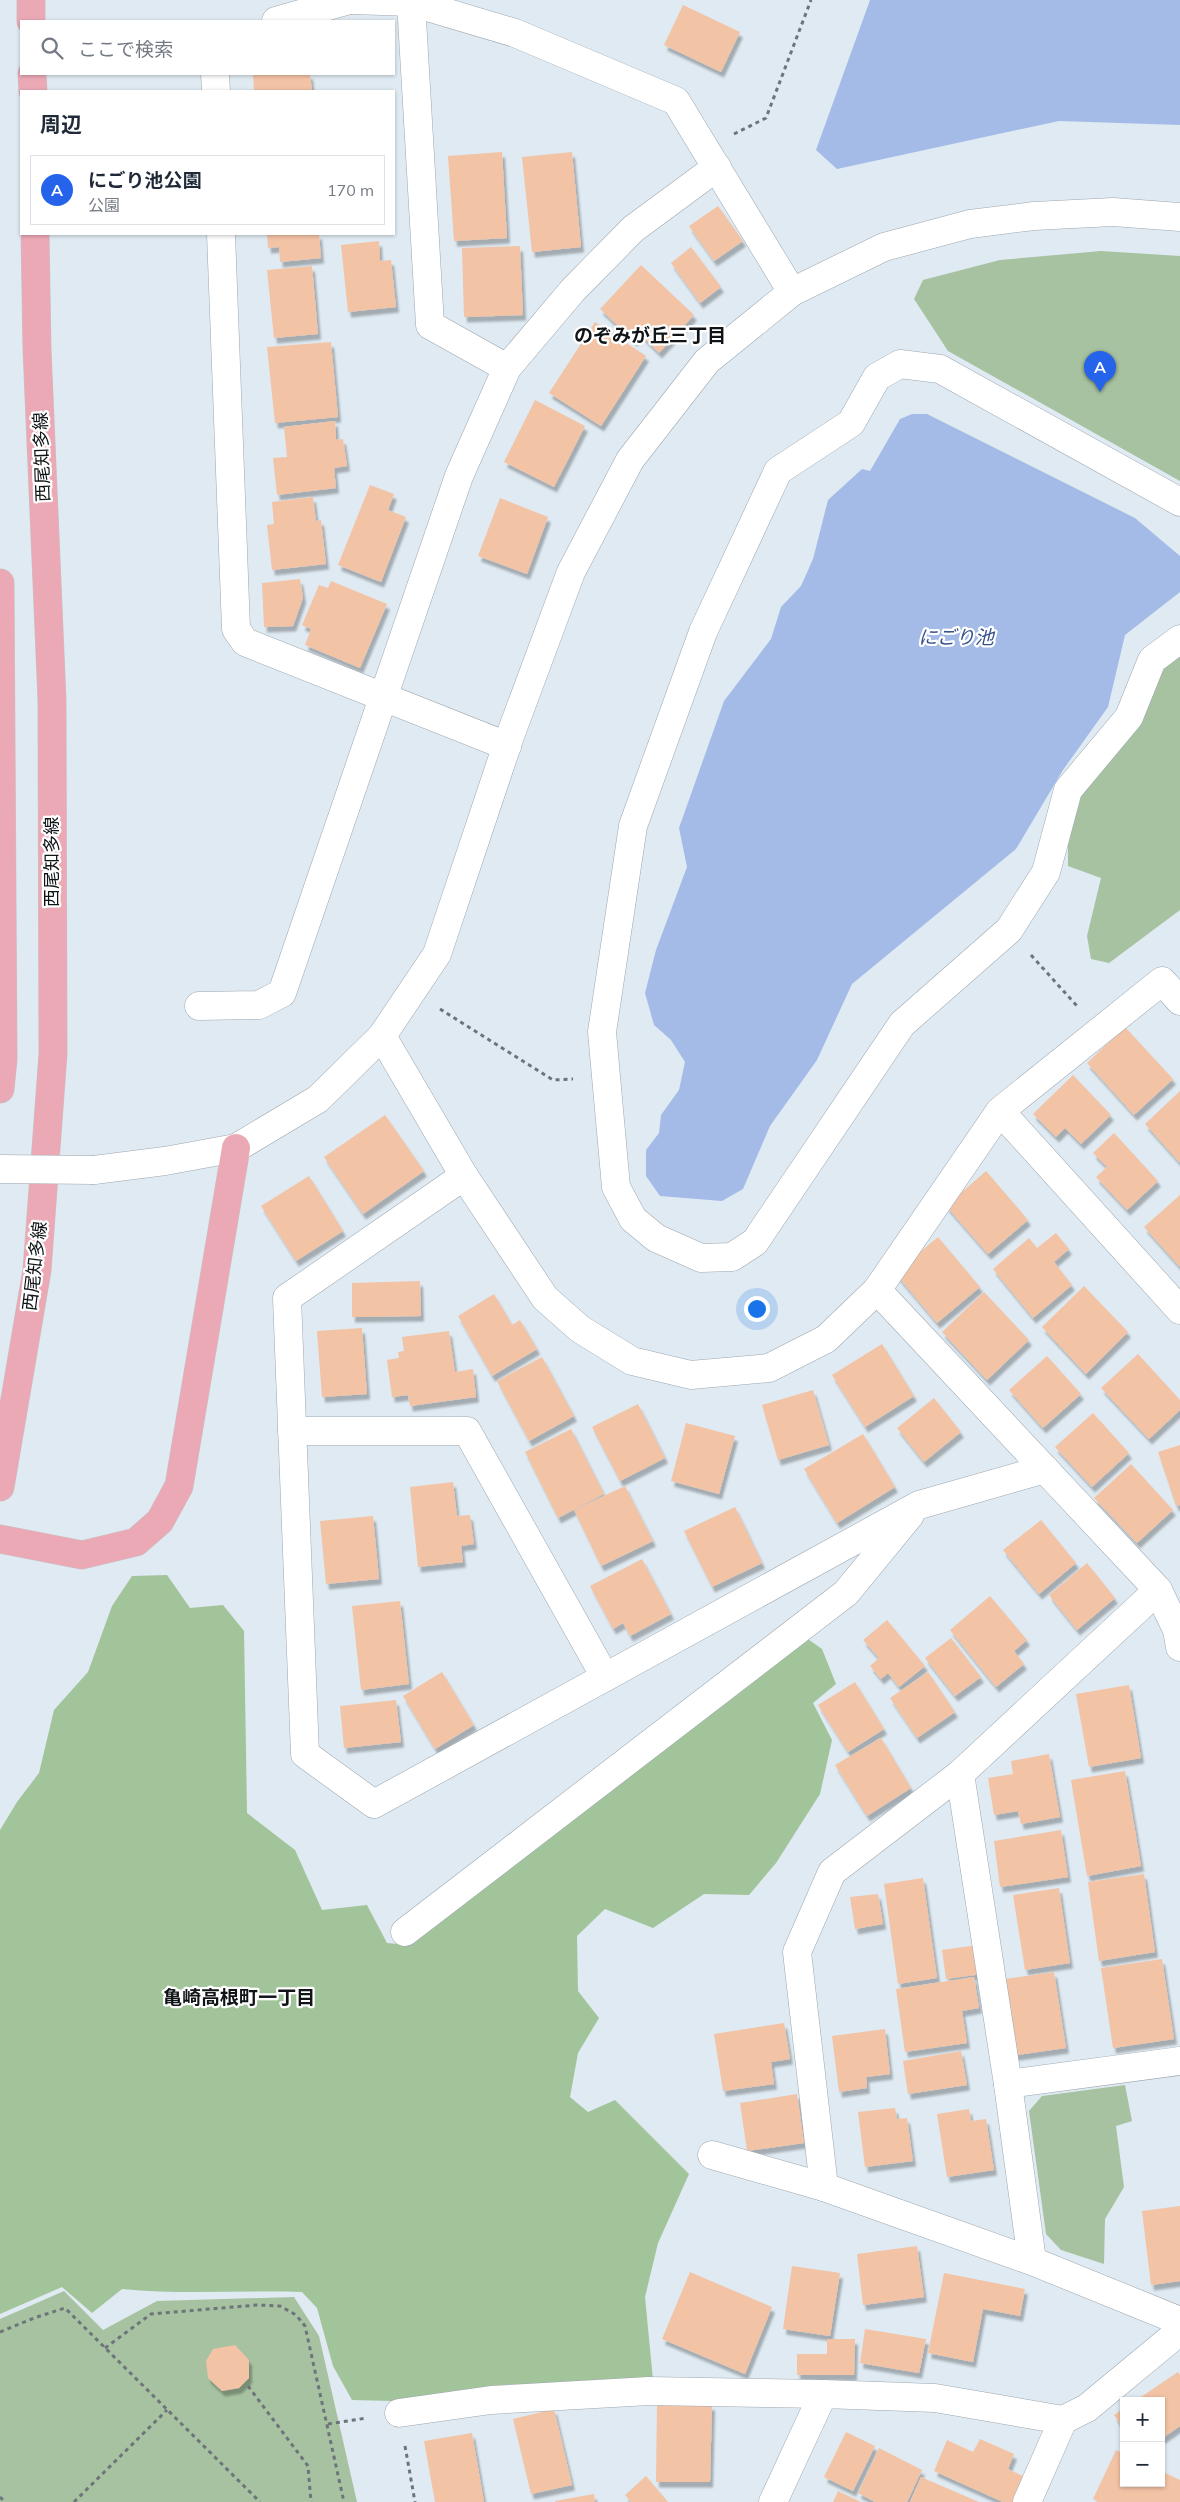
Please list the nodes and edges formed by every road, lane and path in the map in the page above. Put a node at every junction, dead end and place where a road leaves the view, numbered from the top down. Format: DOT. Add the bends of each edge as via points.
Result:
graph roads {
  1 [pos="31,0"];
  2 [pos="351,0"];
  3 [pos="812,0"];
  4 [pos="411,2"];
  5 [pos="32,20"];
  6 [pos="280,20"];
  7 [pos="32,75"];
  8 [pos="215,75"];
  9 [pos="33,90"];
  10 [pos="216,90"];
  11 [pos="711,158"];
  12 [pos="1180,217"];
  13 [pos="35,235"];
  14 [pos="222,235"];
  15 [pos="792,292"];
  16 [pos="507,368"];
  17 [pos="1180,502"];
  18 [pos="0,583"];
  19 [pos="1180,639"];
  20 [pos="382,697"];
  21 [pos="507,746"];
  22 [pos="1009,930"];
  23 [pos="412,991"];
  24 [pos="1180,1001"];
  25 [pos="199,1006"];
  26 [pos="1099,1031"];
  27 [pos="382,1036"];
  28 [pos="604,1077"];
  29 [pos="0,1089"];
  30 [pos="1000,1111"];
  31 [pos="236,1148"];
  32 [pos="0,1169"];
  33 [pos="464,1176"];
  34 [pos="877,1290"];
  35 [pos="1180,1310"];
  36 [pos="292,1431"];
  37 [pos="1045,1469"];
  38 [pos="0,1487"];
  39 [pos="919,1504"];
  40 [pos="0,1539"];
  41 [pos="1158,1590"];
  42 [pos="1180,1647"];
  43 [pos="605,1677"];
  44 [pos="960,1774"];
  45 [pos="404,1932"];
  46 [pos="1180,2061"];
  47 [pos="1008,2084"];
  48 [pos="712,2155"];
  49 [pos="824,2186"];
  50 [pos="1032,2261"];
  51 [pos="1180,2321"];
  52 [pos="1180,2331"];
  53 [pos="0,2332"];
  54 [pos="105,2348"];
  55 [pos="248,2386"];
  56 [pos="823,2394"];
  57 [pos="167,2410"];
  58 [pos="399,2412"];
  59 [pos="1063,2420"];
  60 [pos="0,2498"];
  61 [pos="5,2502"];
  62 [pos="74,2502"];
  63 [pos="260,2502"];
  64 [pos="311,2502"];
  65 [pos="344,2502"];
  66 [pos="415,2502"];
  67 [pos="773,2502"];
  68 [pos="1027,2502"];
  1 -- 5 [label="main road"];
  2 -- 4 [label="street"];
  2 -- 6 [label="street"];
  3 -- 11 [label="path" via="766,118"];
  4 -- 11 [label="street" via="515,33 676,101"];
  4 -- 16 [label="street" via="430,326"];
  7 -- 9 [label="main road"];
  8 -- 10 [label="street"];
  11 -- 15 [label="street"];
  11 -- 16 [label="street" via="633,229 573,290"];
  12 -- 15 [label="street" via="1113,212 1034,216 970,224 884,247"];
  13 -- 38 [label="main road, 西尾知多線" via="52,700 53,1054 37,1270"];
  14 -- 20 [label="street" via="236,629 245,642"];
  15 -- 21 [label="street" via="707,362 630,460 571,572"];
  16 -- 20 [label="street" via="458,476"];
  17 -- 28 [label="street" via="940,369 900,364 877,376 851,423 778,470 703,632 633,826 602,1032"];
  18 -- 29 [label="main road" via="3,1059"];
  19 -- 22 [label="street" via="1152,660 1129,718 1068,790 1046,872"];
  20 -- 21 [label="street"];
  20 -- 25 [label="street" via="282,993 259,1005"];
  21 -- 23 [label="street" via="437,954"];
  22 -- 26 [label="path"];
  22 -- 28 [label="street" via="902,1024 755,1242 732,1257 702,1258 656,1238 632,1219 616,1187"];
  23 -- 27 [label="street"];
  23 -- 28 [label="path" via="553,1080"];
  24 -- 26 [label="street" via="1162,981"];
  26 -- 30 [label="street"];
  27 -- 31 [label="street" via="318,1098"];
  27 -- 33 [label="street"];
  30 -- 34 [label="street"];
  30 -- 35 [label="street"];
  31 -- 32 [label="street, bridge" via="94,1170"];
  31 -- 40 [label="main road" via="179,1486 160,1521 136,1542 82,1555"];
  33 -- 34 [label="street" via="546,1298 580,1329 632,1361 691,1374 769,1368 826,1339"];
  33 -- 36 [label="street" via="287,1298"];
  34 -- 37 [label="street"];
  36 -- 43 [label="street" via="467,1431"];
  36 -- 43 [label="street" via="305,1754 374,1804"];
  37 -- 39 [label="street"];
  37 -- 41 [label="street"];
  39 -- 43 [label="street"];
  39 -- 45 [label="street" via="846,1593"];
  41 -- 42 [label="street" via="1178,1630"];
  41 -- 44 [label="street"];
  44 -- 47 [label="street"];
  44 -- 49 [label="street" via="832,1872 797,1952"];
  46 -- 47 [label="street"];
  47 -- 50 [label="street"];
  48 -- 49 [label="street"];
  49 -- 50 [label="street"];
  50 -- 51 [label="street"];
  52 -- 59 [label="street" via="1087,2408"];
  53 -- 54 [label="path" via="65,2308"];
  54 -- 57 [label="path"];
  54 -- 65 [label="path" via="151,2314 257,2305 280,2306 296,2315 305,2326"];
  55 -- 64 [label="path" via="308,2466"];
  56 -- 58 [label="street" via="649,2390 491,2400"];
  56 -- 59 [label="street" via="935,2398"];
  56 -- 67 [label="street"];
  57 -- 62 [label="path"];
  57 -- 63 [label="path"];
  58 -- 66 [label="path"];
  59 -- 68 [label="street"];
  60 -- 61 [label="path"];
}
